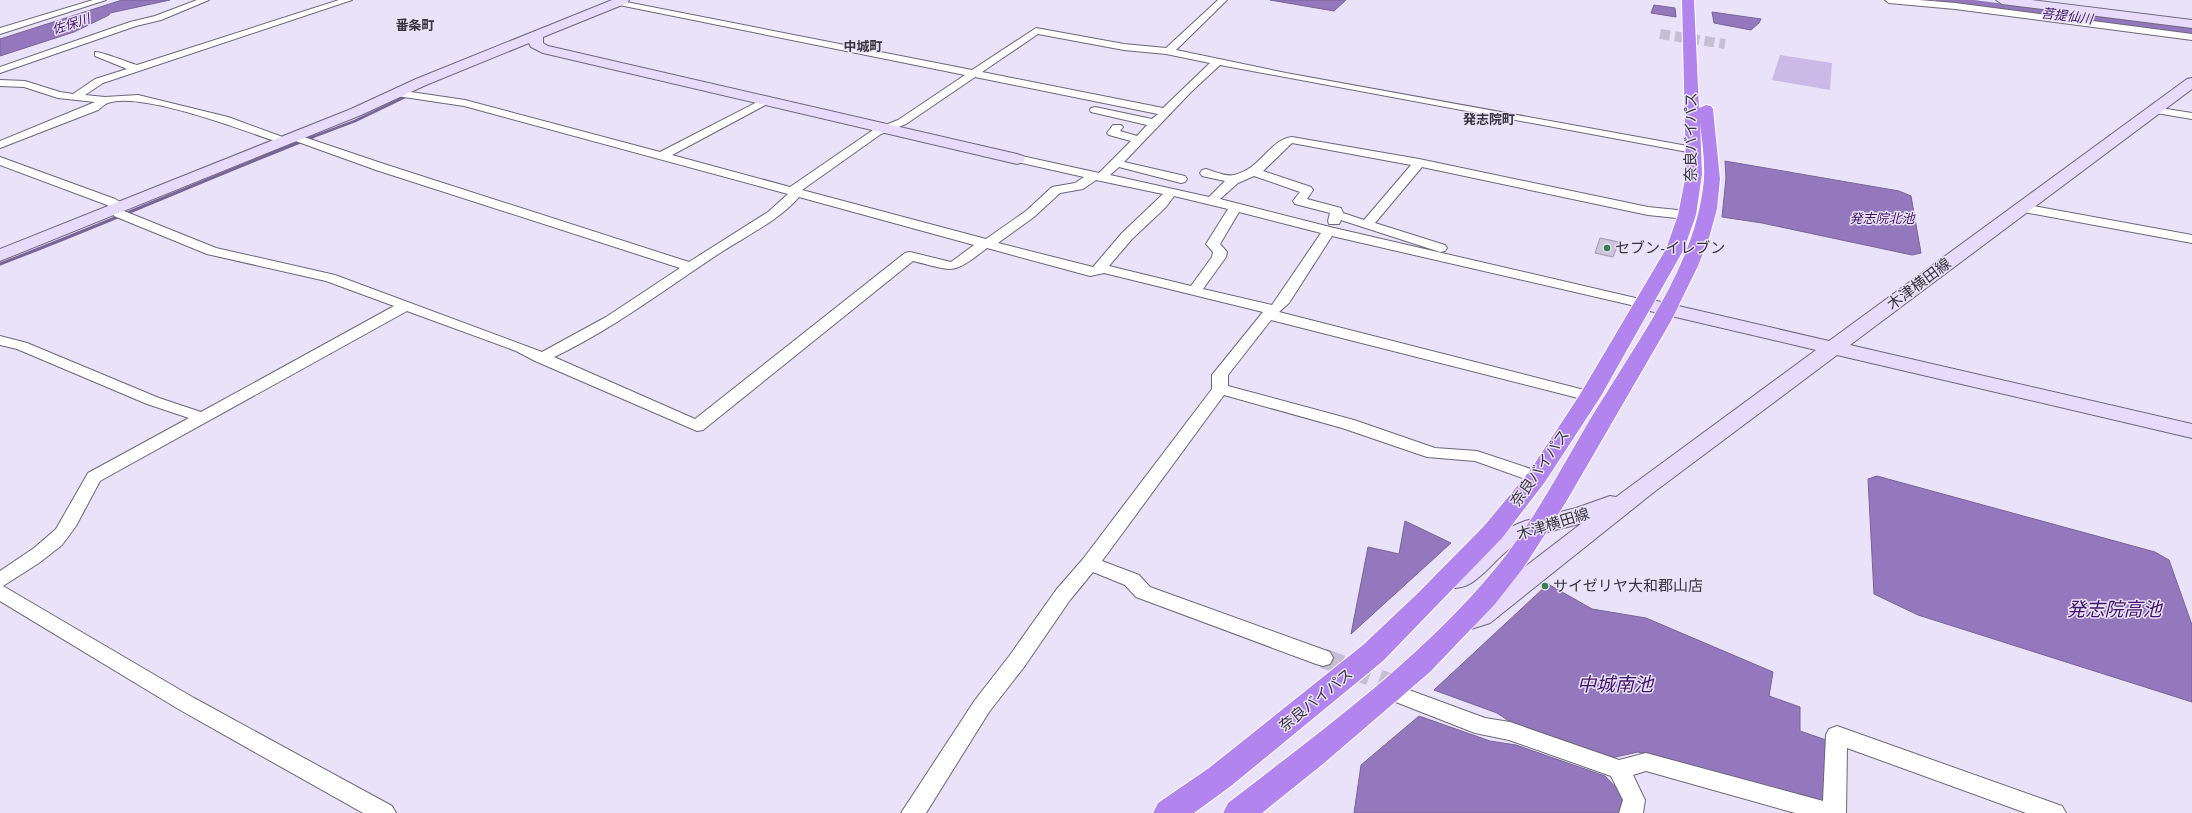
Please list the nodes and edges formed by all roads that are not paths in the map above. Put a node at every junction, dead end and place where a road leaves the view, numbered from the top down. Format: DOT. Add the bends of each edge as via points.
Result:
graph roads {
  1 [pos="102,0"];
  2 [pos="205,0"];
  3 [pos="348,0"];
  4 [pos="1223,0"];
  5 [pos="1688,0"];
  6 [pos="1699,0"];
  7 [pos="1889,0"];
  8 [pos="2002,0"];
  9 [pos="1920,1"];
  10 [pos="615,2"];
  11 [pos="2192,24"];
  12 [pos="0,31"];
  13 [pos="538,35"];
  14 [pos="2192,37"];
  15 [pos="1169,51"];
  16 [pos="98,54"];
  17 [pos="1218,62"];
  18 [pos="136,68"];
  19 [pos="0,70"];
  20 [pos="971,74"];
  21 [pos="2192,82"];
  22 [pos="0,83"];
  23 [pos="397,93"];
  24 [pos="76,97"];
  25 [pos="105,100"];
  26 [pos="767,100"];
  27 [pos="1095,110"];
  28 [pos="2154,110"];
  29 [pos="1166,112"];
  30 [pos="2192,116"];
  31 [pos="1154,123"];
  32 [pos="1117,127"];
  33 [pos="888,128"];
  34 [pos="289,139"];
  35 [pos="1140,140"];
  36 [pos="2,143"];
  37 [pos="1693,150"];
  38 [pos="662,156"];
  39 [pos="1017,159"];
  40 [pos="0,161"];
  41 [pos="1116,163"];
  42 [pos="1419,163"];
  43 [pos="1255,172"];
  44 [pos="1206,173"];
  45 [pos="1097,177"];
  46 [pos="1181,179"];
  47 [pos="1236,180"];
  48 [pos="795,192"];
  49 [pos="1171,192"];
  50 [pos="1212,201"];
  51 [pos="1236,207"];
  52 [pos="2022,208"];
  53 [pos="118,209"];
  54 [pos="1337,215"];
  55 [pos="1687,215"];
  56 [pos="1368,223"];
  57 [pos="1328,230"];
  58 [pos="2192,239"];
  59 [pos="987,243"];
  60 [pos="0,255"];
  61 [pos="691,267"];
  62 [pos="1098,270"];
  63 [pos="1498,270"];
  64 [pos="1195,290"];
  65 [pos="1644,304"];
  66 [pos="405,306"];
  67 [pos="1666,310"];
  68 [pos="1270,311"];
  69 [pos="0,340"];
  70 [pos="1833,348"];
  71 [pos="540,358"];
  72 [pos="1220,389"];
  73 [pos="1590,396"];
  74 [pos="201,418"];
  75 [pos="2192,431"];
  76 [pos="1537,477"];
  77 [pos="1646,486"];
  78 [pos="1538,526"];
  79 [pos="1090,564"];
  80 [pos="0,580"];
  81 [pos="0,592"];
  82 [pos="1427,600"];
  83 [pos="1464,621"];
  84 [pos="1323,658"];
  85 [pos="1390,691"];
  86 [pos="1425,697"];
  87 [pos="1510,731"];
  88 [pos="1619,769"];
  89 [pos="384,813"];
  90 [pos="913,813"];
  91 [pos="1169,813"];
  92 [pos="1239,813"];
  93 [pos="1631,813"];
  94 [pos="1832,813"];
  95 [pos="2054,813"];
  1 -- 12 [label="street"];
  2 -- 19 [label="street"];
  3 -- 18 [label="street"];
  4 -- 15 [label="street"];
  5 -- 37 [label="highway, 奈良バイパス"];
  6 -- 67 [label="highway, 奈良バイパス" via="1712,180 1698,247"];
  7 -- 9 [label="street"];
  8 -- 11 [label="street"];
  9 -- 14 [label="street"];
  10 -- 13 [label="street"];
  10 -- 20 [label="street"];
  13 -- 23 [label="street"];
  13 -- 26 [label="street" via="536,44 543,49"];
  15 -- 17 [label="street"];
  15 -- 20 [label="street" via="1124,47 1036,31"];
  16 -- 18 [label="street"];
  17 -- 29 [label="street" via="1193,83"];
  17 -- 37 [label="street"];
  18 -- 24 [label="street" via="99,81"];
  20 -- 29 [label="street"];
  20 -- 33 [label="street" via="902,122"];
  21 -- 28 [label="street, 木津横田線"];
  22 -- 24 [label="street" via="25,84 58,95"];
  23 -- 34 [label="street"];
  23 -- 38 [label="street" via="465,103"];
  24 -- 25 [label="street"];
  25 -- 34 [label="street" via="138,98 153,101"];
  25 -- 36 [label="street" via="94,108"];
  26 -- 33 [label="street"];
  26 -- 38 [label="street"];
  27 -- 31 [label="street"];
  28 -- 30 [label="street"];
  28 -- 52 [label="street, 木津横田線"];
  29 -- 31 [label="street"];
  31 -- 35 [label="street"];
  32 -- 35 [label="street" via="1113,133"];
  33 -- 39 [label="street"];
  33 -- 48 [label="street" via="877,132 834,161"];
  34 -- 53 [label="street"];
  34 -- 61 [label="street"];
  35 -- 41 [label="street"];
  37 -- 55 [label="highway, 奈良バイパス" via="1694,174"];
  38 -- 48 [label="street"];
  39 -- 45 [label="street"];
  40 -- 53 [label="street" via="111,202 118,206"];
  41 -- 45 [label="street"];
  41 -- 46 [label="street"];
  42 -- 43 [label="street" via="1292,140 1286,141"];
  42 -- 55 [label="street" via="1648,211"];
  42 -- 56 [label="street"];
  43 -- 47 [label="street" via="1249,172"];
  43 -- 54 [label="street" via="1307,190 1299,201 1337,212"];
  44 -- 47 [label="street"];
  45 -- 49 [label="street"];
  45 -- 59 [label="street" via="1079,186 1056,190 1030,214"];
  47 -- 50 [label="street" via="1226,186"];
  48 -- 59 [label="street"];
  48 -- 61 [label="street" via="780,210"];
  49 -- 50 [label="street"];
  49 -- 62 [label="street" via="1162,204 1127,236"];
  50 -- 51 [label="street"];
  51 -- 57 [label="street"];
  51 -- 64 [label="street" via="1215,238 1213,244 1220,252 1219,257"];
  52 -- 58 [label="street"];
  52 -- 70 [label="street, 木津横田線"];
  53 -- 60 [label="street"];
  53 -- 66 [label="street" via="118,213 212,251 330,278"];
  54 -- 56 [label="street"];
  54 -- 57 [label="street"];
  55 -- 65 [label="highway, 奈良バイパス" via="1674,249"];
  56 -- 63 [label="street" via="1479,261"];
  57 -- 63 [label="street"];
  57 -- 68 [label="street" via="1284,300 1276,309"];
  59 -- 62 [label="street" via="1090,272"];
  59 -- 71 [label="street" via="952,266 910,256 697,426 581,373"];
  61 -- 71 [label="street" via="630,307"];
  62 -- 64 [label="street" via="1104,269"];
  63 -- 65 [label="street"];
  64 -- 68 [label="street"];
  65 -- 67 [label="street"];
  65 -- 73 [label="highway, 奈良バイパス"];
  66 -- 71 [label="street" via="521,348"];
  66 -- 74 [label="street"];
  67 -- 70 [label="street"];
  67 -- 78 [label="highway, 奈良バイパス"];
  68 -- 72 [label="street" via="1220,375"];
  68 -- 73 [label="street" via="1277,317"];
  69 -- 74 [label="street" via="22,346 153,401"];
  70 -- 75 [label="street"];
  70 -- 77 [label="street, 木津横田線"];
  72 -- 76 [label="street" via="1348,424 1433,453 1477,456"];
  72 -- 79 [label="street"];
  73 -- 76 [label="highway, 奈良バイパス"];
  74 -- 80 [label="street" via="94,477 84,489 75,514 61,534"];
  76 -- 82 [label="highway, 奈良バイパス" via="1493,532"];
  77 -- 78 [label="street, 木津横田線" via="1591,514"];
  77 -- 83 [label="street, 木津横田線" via="1480,616"];
  78 -- 82 [label="street, 木津横田線" via="1509,537 1466,574"];
  78 -- 83 [label="highway, 奈良バイパス" via="1516,560"];
  79 -- 84 [label="street" via="1132,580 1143,592"];
  79 -- 90 [label="street" via="1063,595 982,706"];
  81 -- 89 [label="street" via="187,704"];
  82 -- 91 [label="highway, 奈良バイパス" via="1372,653 1311,704 1220,777"];
  83 -- 85 [label="highway, 奈良バイパス"];
  85 -- 87 [label="street" via="1483,727"];
  85 -- 92 [label="highway, 奈良バイパス"];
  86 -- 87 [label="street"];
  87 -- 88 [label="street"];
  88 -- 93 [label="street" via="1634,800"];
  88 -- 94 [label="street" via="1646,762"];
  94 -- 95 [label="street" via="1837,735"];
}
